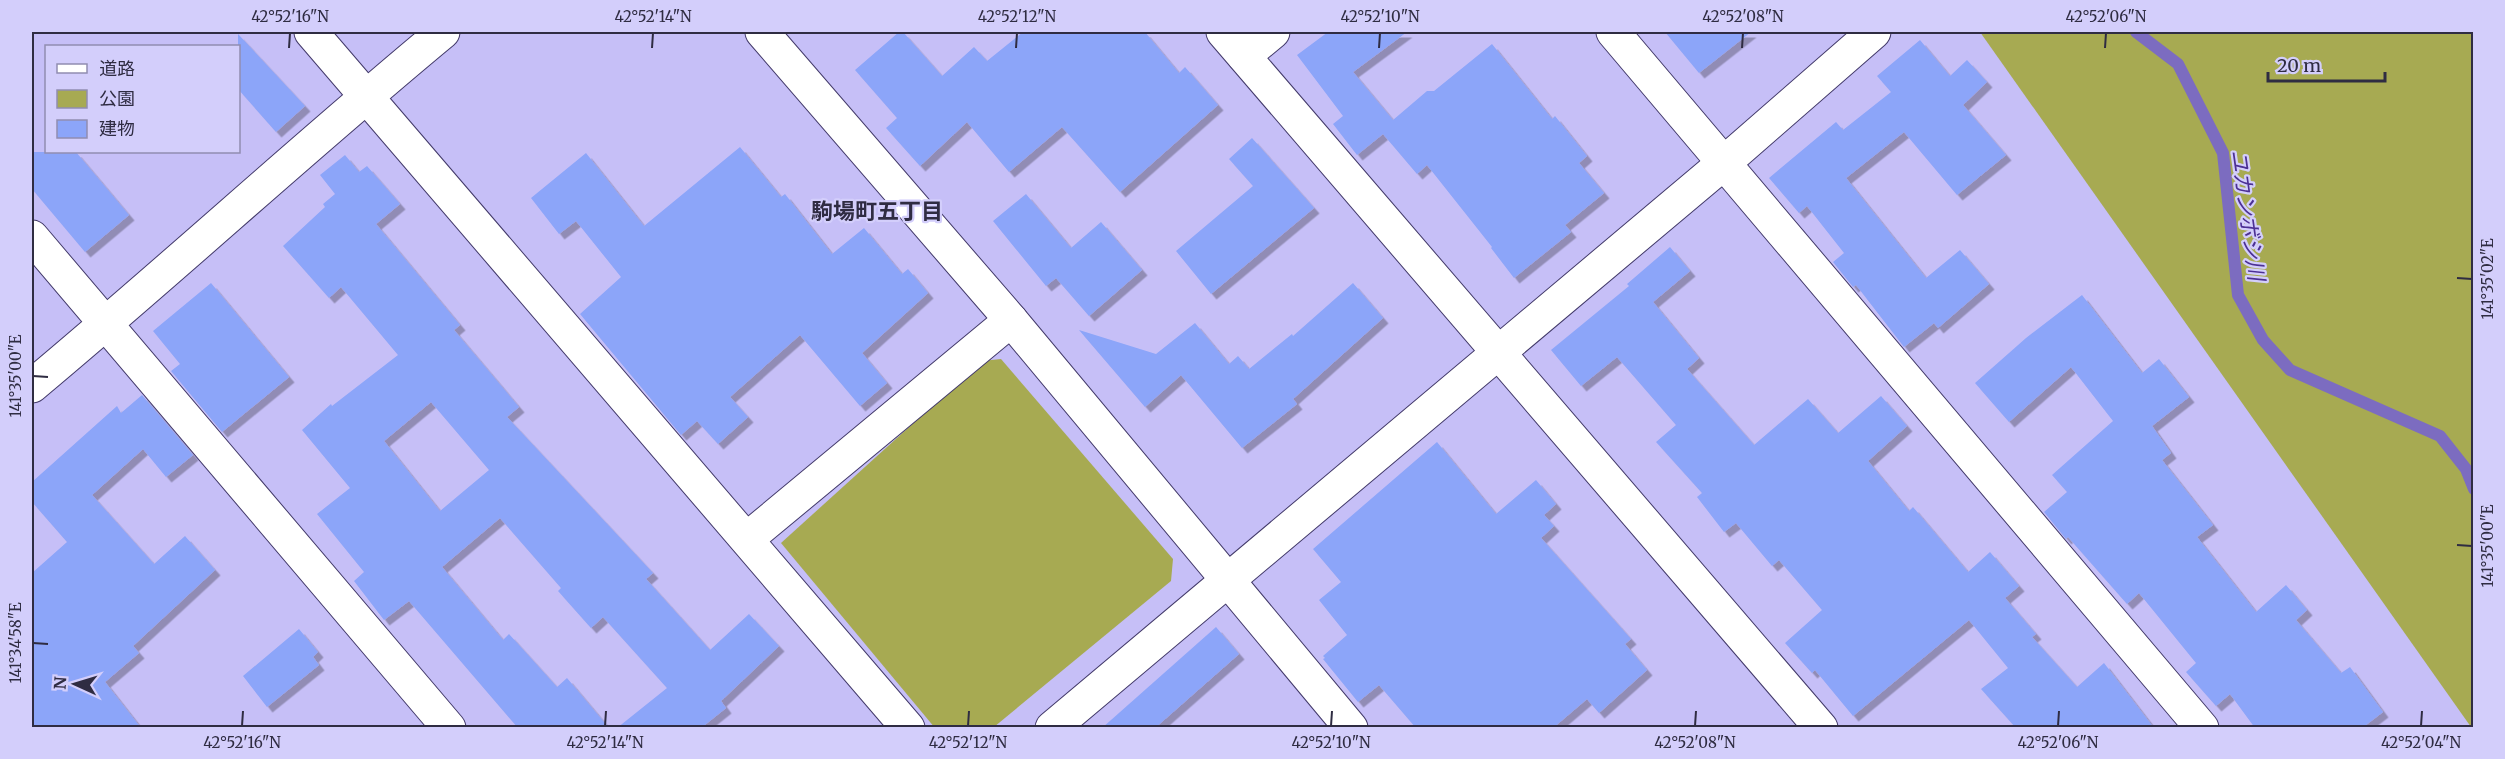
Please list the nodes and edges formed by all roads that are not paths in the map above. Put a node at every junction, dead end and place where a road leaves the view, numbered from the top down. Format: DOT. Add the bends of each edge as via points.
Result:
graph roads {
  1 [pos="311,32"];
  2 [pos="443,32"];
  3 [pos="762,32"];
  4 [pos="1273,32"];
  5 [pos="1613,32"];
  6 [pos="1874,32"];
  7 [pos="1233,44"];
  8 [pos="366,96"];
  9 [pos="1725,162"];
  10 [pos="32,237"];
  11 [pos="1011,320"];
  12 [pos="105,325"];
  13 [pos="1500,352"];
  14 [pos="32,386"];
  15 [pos="747,539"];
  16 [pos="1227,580"];
  17 [pos="449,728"];
  18 [pos="908,728"];
  19 [pos="1052,728"];
  20 [pos="1351,728"];
  21 [pos="1821,728"];
  22 [pos="2202,728"];
  1 -- 8 [label="street"];
  2 -- 8 [label="street"];
  3 -- 11 [label="street"];
  4 -- 7 [label="street"];
  5 -- 9 [label="street"];
  6 -- 9 [label="street"];
  7 -- 13 [label="street"];
  8 -- 12 [label="street"];
  8 -- 15 [label="street"];
  9 -- 13 [label="street"];
  9 -- 22 [label="street"];
  10 -- 12 [label="street"];
  11 -- 15 [label="street"];
  11 -- 16 [label="street"];
  12 -- 14 [label="street"];
  12 -- 17 [label="street"];
  13 -- 16 [label="street"];
  13 -- 21 [label="street"];
  15 -- 18 [label="street"];
  16 -- 19 [label="street"];
  16 -- 20 [label="street"];
}
